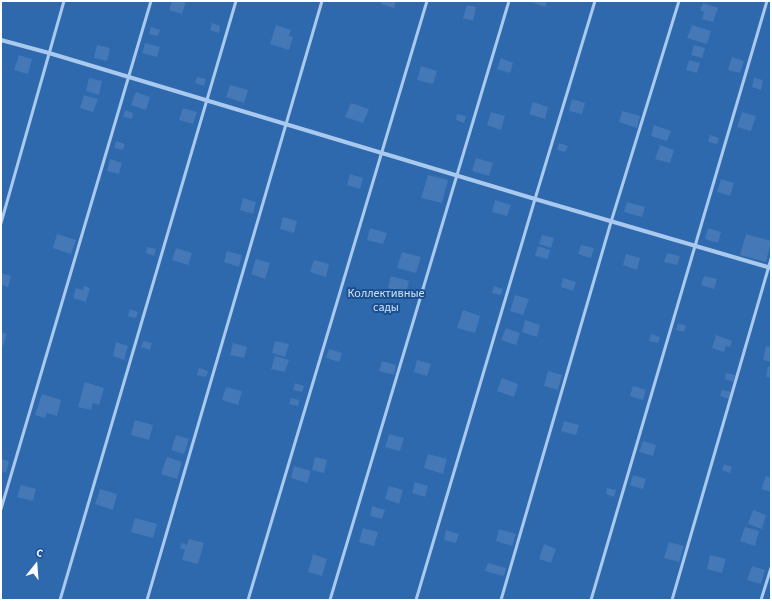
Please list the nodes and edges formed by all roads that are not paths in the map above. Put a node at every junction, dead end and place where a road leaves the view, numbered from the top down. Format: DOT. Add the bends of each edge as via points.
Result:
graph roads {
  1 [pos="64,1"];
  2 [pos="151,1"];
  3 [pos="236,1"];
  4 [pos="322,1"];
  5 [pos="427,1"];
  6 [pos="508,1"];
  7 [pos="595,1"];
  8 [pos="679,1"];
  9 [pos="768,1"];
  10 [pos="1,40"];
  11 [pos="49,53"];
  12 [pos="128,77"];
  13 [pos="206,100"];
  14 [pos="286,125"];
  15 [pos="382,153"];
  16 [pos="456,175"];
  17 [pos="534,199"];
  18 [pos="611,222"];
  19 [pos="1,223"];
  20 [pos="694,246"];
  21 [pos="771,260"];
  22 [pos="770,267"];
  23 [pos="1,509"];
  24 [pos="771,568"];
  25 [pos="60,600"];
  26 [pos="147,600"];
  27 [pos="248,600"];
  28 [pos="330,600"];
  29 [pos="416,600"];
  30 [pos="501,600"];
  31 [pos="591,600"];
  32 [pos="672,600"];
  33 [pos="761,600"];
  1 -- 11 [label="lane"];
  2 -- 12 [label="lane"];
  3 -- 13 [label="lane"];
  4 -- 14 [label="lane"];
  5 -- 15 [label="lane"];
  6 -- 16 [label="lane"];
  7 -- 17 [label="lane"];
  8 -- 18 [label="lane"];
  9 -- 20 [label="lane"];
  10 -- 11 [label="street"];
  11 -- 12 [label="street"];
  11 -- 19 [label="lane"];
  12 -- 13 [label="street"];
  12 -- 23 [label="lane"];
  13 -- 14 [label="street"];
  13 -- 25 [label="lane"];
  14 -- 15 [label="street"];
  14 -- 26 [label="lane"];
  15 -- 16 [label="street"];
  15 -- 27 [label="lane"];
  16 -- 17 [label="street"];
  16 -- 28 [label="lane"];
  17 -- 18 [label="street"];
  17 -- 29 [label="lane"];
  18 -- 20 [label="street"];
  18 -- 30 [label="lane"];
  20 -- 22 [label="street"];
  20 -- 31 [label="lane"];
  21 -- 22 [label="lane"];
  22 -- 32 [label="lane"];
  24 -- 33 [label="lane"];
}
